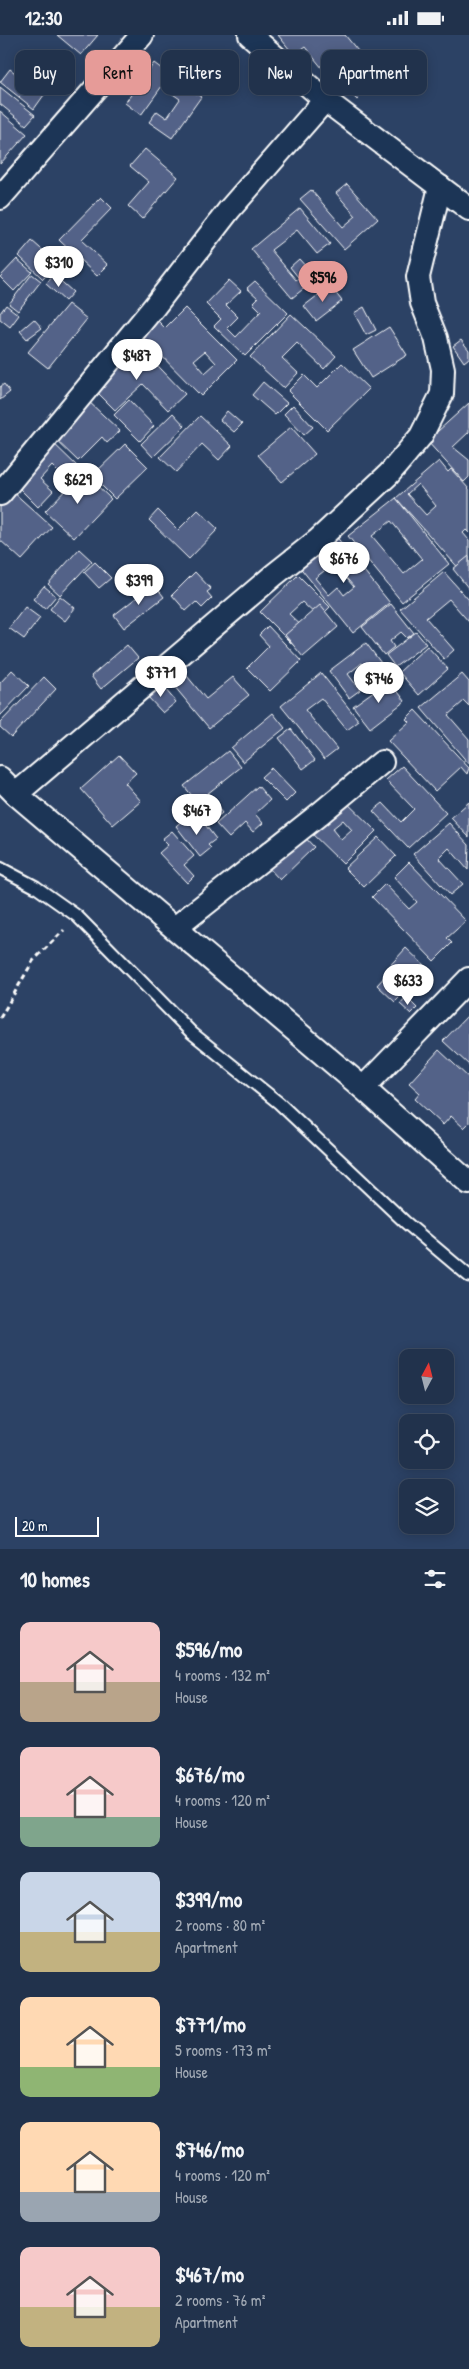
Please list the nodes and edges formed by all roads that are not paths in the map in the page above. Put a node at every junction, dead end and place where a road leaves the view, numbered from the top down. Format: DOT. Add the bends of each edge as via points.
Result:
graph roads {
  1 [pos="142,35"];
  2 [pos="250,35"];
  3 [pos="325,100"];
  4 [pos="440,187"];
  5 [pos="0,198"];
  6 [pos="469,209"];
  7 [pos="0,494"];
  8 [pos="382,762"];
  9 [pos="0,777"];
  10 [pos="16,794"];
  11 [pos="0,868"];
  12 [pos="175,928"];
  13 [pos="469,979"];
  14 [pos="363,1088"];
  15 [pos="469,1183"];
  16 [pos="469,1276"];
  1 -- 5 [label="street"];
  2 -- 3 [label="street"];
  3 -- 4 [label="street"];
  3 -- 7 [label="street" via="229,210 154,307"];
  4 -- 6 [label="street"];
  4 -- 10 [label="street" via="418,277 422,303 436,338 443,369 442,394 421,436 388,474 317,541"];
  8 -- 12 [label="street"];
  9 -- 10 [label="street"];
  10 -- 12 [label="street"];
  11 -- 16 [label="lane" via="36,887 78,916 192,1033 280,1103 405,1222"];
  12 -- 14 [label="street"];
  13 -- 14 [label="street"];
  14 -- 15 [label="street"];
}
